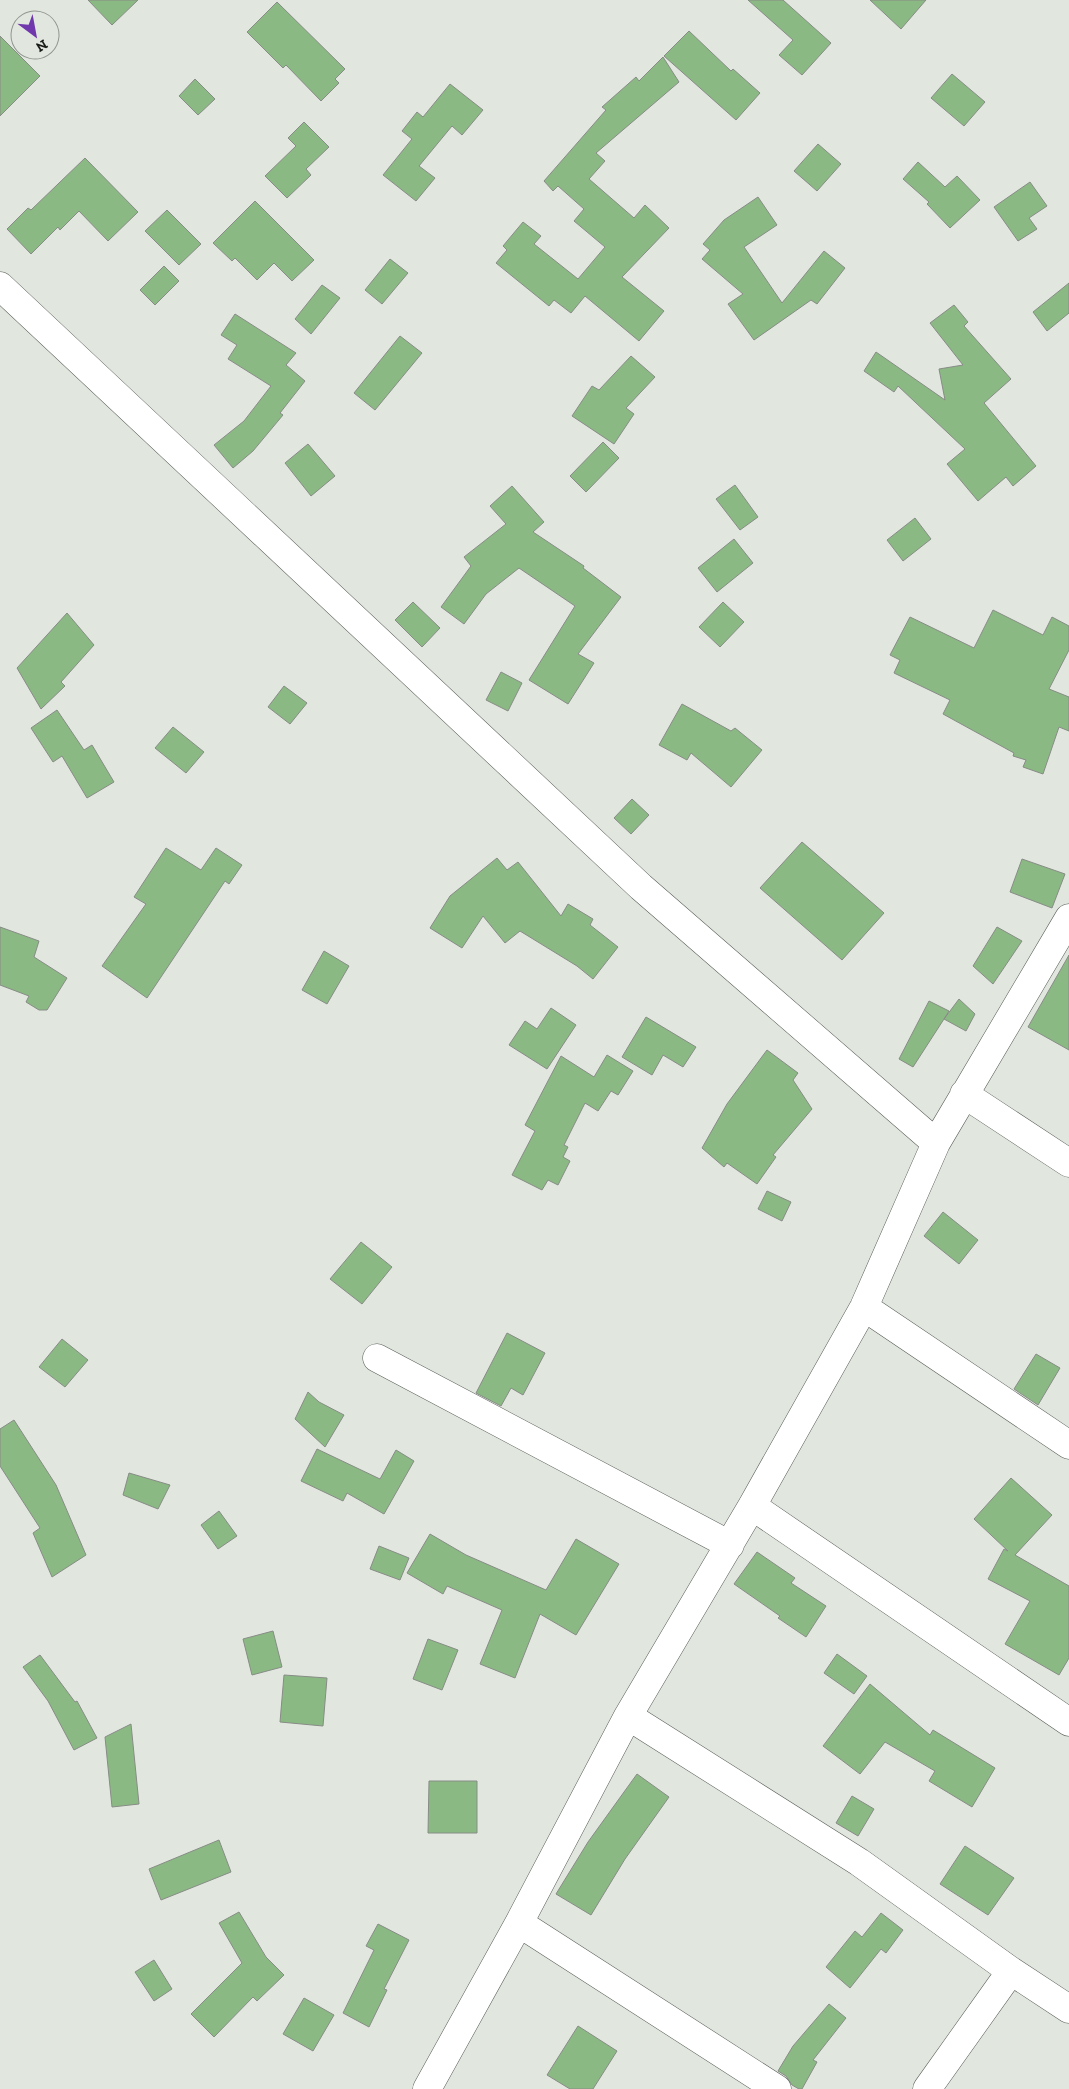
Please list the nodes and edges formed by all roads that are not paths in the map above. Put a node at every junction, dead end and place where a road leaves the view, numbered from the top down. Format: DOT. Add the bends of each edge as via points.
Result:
graph roads {
  1 [pos="0,286"];
  2 [pos="1069,918"];
  3 [pos="964,1094"];
  4 [pos="936,1143"];
  5 [pos="1069,1163"];
  6 [pos="864,1307"];
  7 [pos="377,1358"];
  8 [pos="1069,1445"];
  9 [pos="752,1506"];
  10 [pos="730,1545"];
  11 [pos="628,1716"];
  12 [pos="1069,1722"];
  13 [pos="519,1922"];
  14 [pos="1011,1971"];
  15 [pos="1069,2009"];
  16 [pos="427,2089"];
  17 [pos="777,2089"];
  18 [pos="927,2089"];
  1 -- 4 [label="street" via="641,887"];
  2 -- 3 [label="street"];
  3 -- 4 [label="street"];
  3 -- 5 [label="street"];
  4 -- 6 [label="street"];
  6 -- 8 [label="street"];
  6 -- 9 [label="street"];
  7 -- 10 [label="street"];
  9 -- 10 [label="street"];
  9 -- 12 [label="street"];
  10 -- 11 [label="street"];
  11 -- 13 [label="street"];
  11 -- 14 [label="street" via="859,1862"];
  13 -- 16 [label="street"];
  13 -- 17 [label="street"];
  14 -- 15 [label="street"];
  14 -- 18 [label="street"];
}
